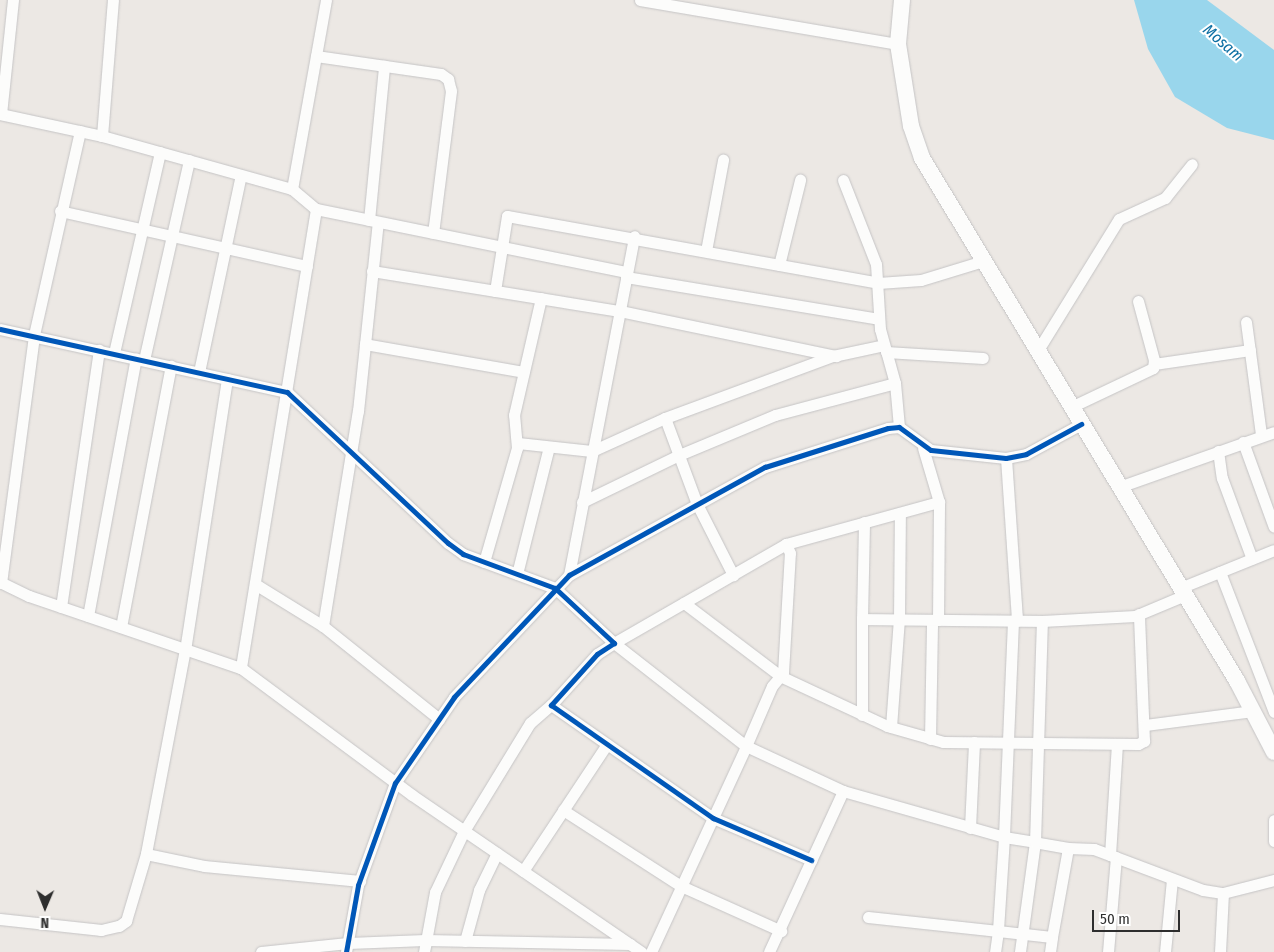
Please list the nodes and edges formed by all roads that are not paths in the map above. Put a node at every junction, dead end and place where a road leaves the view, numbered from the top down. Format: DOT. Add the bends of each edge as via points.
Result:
graph roads {
  1 [pos="13,0"];
  2 [pos="113,0"];
  3 [pos="326,0"];
  4 [pos="640,0"];
  5 [pos="902,0"];
  6 [pos="898,44"];
  7 [pos="316,56"];
  8 [pos="384,66"];
  9 [pos="1,114"];
  10 [pos="80,131"];
  11 [pos="102,136"];
  12 [pos="160,152"];
  13 [pos="189,160"];
  14 [pos="723,160"];
  15 [pos="1192,164"];
  16 [pos="241,174"];
  17 [pos="800,180"];
  18 [pos="843,180"];
  19 [pos="292,189"];
  20 [pos="316,209"];
  21 [pos="60,211"];
  22 [pos="373,221"];
  23 [pos="144,231"];
  24 [pos="433,233"];
  25 [pos="171,236"];
  26 [pos="634,236"];
  27 [pos="227,248"];
  28 [pos="504,248"];
  29 [pos="706,251"];
  30 [pos="983,261"];
  31 [pos="779,265"];
  32 [pos="307,266"];
  33 [pos="372,271"];
  34 [pos="626,275"];
  35 [pos="878,283"];
  36 [pos="495,291"];
  37 [pos="541,298"];
  38 [pos="1138,301"];
  39 [pos="620,311"];
  40 [pos="879,319"];
  41 [pos="1246,322"];
  42 [pos="0,329"];
  43 [pos="34,335"];
  44 [pos="365,344"];
  45 [pos="885,349"];
  46 [pos="99,350"];
  47 [pos="1038,350"];
  48 [pos="1250,350"];
  49 [pos="114,353"];
  50 [pos="836,356"];
  51 [pos="983,358"];
  52 [pos="140,359"];
  53 [pos="1154,364"];
  54 [pos="171,366"];
  55 [pos="199,372"];
  56 [pos="524,372"];
  57 [pos="227,379"];
  58 [pos="895,383"];
  59 [pos="287,392"];
  60 [pos="1071,407"];
  61 [pos="665,418"];
  62 [pos="1081,424"];
  63 [pos="900,427"];
  64 [pos="1274,432"];
  65 [pos="1261,435"];
  66 [pos="1243,442"];
  67 [pos="518,443"];
  68 [pos="549,446"];
  69 [pos="923,448"];
  70 [pos="592,451"];
  71 [pos="1218,451"];
  72 [pos="352,454"];
  73 [pos="679,455"];
  74 [pos="1006,458"];
  75 [pos="1118,487"];
  76 [pos="5,496"];
  77 [pos="582,502"];
  78 [pos="939,502"];
  79 [pos="697,504"];
  80 [pos="900,513"];
  81 [pos="864,522"];
  82 [pos="1274,527"];
  83 [pos="786,544"];
  84 [pos="1274,550"];
  85 [pos="1252,559"];
  86 [pos="484,562"];
  87 [pos="1220,572"];
  88 [pos="517,574"];
  89 [pos="569,575"];
  90 [pos="733,575"];
  91 [pos="1,583"];
  92 [pos="255,584"];
  93 [pos="555,588"];
  94 [pos="1182,592"];
  95 [pos="684,604"];
  96 [pos="61,607"];
  97 [pos="1139,614"];
  98 [pos="88,616"];
  99 [pos="862,619"];
  100 [pos="899,619"];
  101 [pos="935,620"];
  102 [pos="1015,621"];
  103 [pos="1042,621"];
  104 [pos="323,626"];
  105 [pos="120,627"];
  106 [pos="614,643"];
  107 [pos="185,649"];
  108 [pos="241,668"];
  109 [pos="780,676"];
  110 [pos="551,706"];
  111 [pos="1253,711"];
  112 [pos="1274,712"];
  113 [pos="862,715"];
  114 [pos="439,719"];
  115 [pos="1145,725"];
  116 [pos="890,728"];
  117 [pos="930,739"];
  118 [pos="1272,739"];
  119 [pos="974,742"];
  120 [pos="1010,743"];
  121 [pos="1041,743"];
  122 [pos="607,744"];
  123 [pos="1117,744"];
  124 [pos="746,746"];
  125 [pos="395,783"];
  126 [pos="843,791"];
  127 [pos="563,810"];
  128 [pos="713,818"];
  129 [pos="1274,820"];
  130 [pos="970,828"];
  131 [pos="464,831"];
  132 [pos="1004,837"];
  133 [pos="1274,841"];
  134 [pos="1035,842"];
  135 [pos="1068,848"];
  136 [pos="497,853"];
  137 [pos="146,854"];
  138 [pos="1113,856"];
  139 [pos="811,860"];
  140 [pos="522,871"];
  141 [pos="1172,879"];
  142 [pos="1274,880"];
  143 [pos="360,881"];
  144 [pos="681,886"];
  145 [pos="1223,893"];
  146 [pos="868,917"];
  147 [pos="0,918"];
  148 [pos="781,930"];
  149 [pos="998,931"];
  150 [pos="1022,934"];
  151 [pos="1052,937"];
  152 [pos="465,941"];
  153 [pos="630,944"];
  154 [pos="425,946"];
  155 [pos="347,947"];
  156 [pos="261,952"];
  157 [pos="641,952"];
  158 [pos="651,952"];
  159 [pos="769,952"];
  160 [pos="995,952"];
  161 [pos="1020,952"];
  162 [pos="1050,952"];
  163 [pos="1108,952"];
  164 [pos="1165,952"];
  165 [pos="1220,952"];
  1 -- 9 [label="street"];
  2 -- 11 [label="street"];
  3 -- 7 [label="street"];
  4 -- 6 [label="street"];
  5 -- 6 [label="street"];
  6 -- 30 [label="street" via="912,126 922,158"];
  7 -- 8 [label="street"];
  7 -- 19 [label="street"];
  8 -- 22 [label="street"];
  8 -- 24 [label="street" via="441,74 451,84"];
  9 -- 10 [label="street"];
  10 -- 11 [label="street"];
  10 -- 21 [label="street"];
  11 -- 12 [label="street"];
  12 -- 13 [label="street"];
  12 -- 23 [label="street"];
  13 -- 16 [label="street"];
  13 -- 25 [label="street"];
  14 -- 29 [label="street"];
  15 -- 47 [label="street" via="1165,198 1119,219"];
  16 -- 19 [label="street"];
  16 -- 27 [label="street"];
  17 -- 31 [label="street"];
  18 -- 35 [label="street" via="874,256"];
  19 -- 20 [label="street"];
  20 -- 22 [label="street"];
  20 -- 32 [label="street"];
  21 -- 23 [label="street"];
  21 -- 43 [label="street"];
  22 -- 24 [label="street"];
  22 -- 33 [label="street"];
  23 -- 25 [label="street"];
  23 -- 49 [label="street"];
  24 -- 28 [label="street"];
  25 -- 27 [label="street"];
  25 -- 52 [label="street"];
  26 -- 28 [label="street" via="507,216"];
  26 -- 29 [label="street"];
  26 -- 34 [label="street"];
  27 -- 32 [label="street"];
  27 -- 55 [label="street"];
  28 -- 34 [label="street"];
  28 -- 36 [label="street"];
  29 -- 31 [label="street"];
  30 -- 35 [label="street" via="916,281"];
  30 -- 47 [label="street"];
  31 -- 35 [label="street"];
  32 -- 59 [label="street"];
  33 -- 36 [label="street"];
  33 -- 44 [label="street"];
  34 -- 39 [label="street"];
  34 -- 40 [label="street"];
  35 -- 40 [label="street"];
  36 -- 37 [label="street"];
  37 -- 39 [label="street"];
  37 -- 56 [label="street"];
  38 -- 53 [label="street"];
  39 -- 50 [label="street"];
  39 -- 70 [label="street"];
  40 -- 45 [label="street"];
  41 -- 48 [label="street"];
  42 -- 43 [label="street"];
  43 -- 46 [label="street"];
  43 -- 76 [label="street"];
  44 -- 56 [label="street"];
  44 -- 72 [label="street"];
  45 -- 50 [label="street"];
  45 -- 51 [label="street"];
  45 -- 58 [label="street"];
  46 -- 49 [label="street"];
  46 -- 96 [label="street"];
  47 -- 60 [label="street"];
  48 -- 53 [label="street"];
  48 -- 65 [label="street"];
  49 -- 52 [label="street"];
  50 -- 61 [label="street"];
  52 -- 54 [label="street"];
  52 -- 98 [label="street"];
  53 -- 60 [label="street" via="1150,370"];
  54 -- 55 [label="street"];
  54 -- 105 [label="street"];
  55 -- 57 [label="street"];
  56 -- 67 [label="street" via="514,422"];
  57 -- 59 [label="street"];
  57 -- 107 [label="street"];
  58 -- 63 [label="street"];
  58 -- 73 [label="street" via="782,412"];
  59 -- 72 [label="street"];
  59 -- 92 [label="street"];
  60 -- 62 [label="street"];
  61 -- 70 [label="street"];
  61 -- 73 [label="street"];
  62 -- 74 [label="street" via="1026,454"];
  62 -- 75 [label="street"];
  63 -- 69 [label="street"];
  63 -- 79 [label="street" via="764,467"];
  64 -- 65 [label="street"];
  65 -- 66 [label="street"];
  66 -- 71 [label="street"];
  66 -- 82 [label="street"];
  67 -- 68 [label="street"];
  67 -- 86 [label="street"];
  68 -- 70 [label="street"];
  68 -- 88 [label="street"];
  69 -- 74 [label="street"];
  69 -- 78 [label="street"];
  70 -- 77 [label="street"];
  71 -- 75 [label="street"];
  71 -- 85 [label="street" via="1222,478"];
  72 -- 86 [label="street" via="448,543"];
  72 -- 104 [label="street"];
  73 -- 77 [label="street"];
  73 -- 79 [label="street"];
  74 -- 102 [label="street"];
  75 -- 94 [label="street"];
  76 -- 91 [label="street"];
  77 -- 89 [label="street"];
  78 -- 80 [label="street"];
  78 -- 101 [label="street"];
  79 -- 89 [label="street"];
  79 -- 90 [label="street"];
  80 -- 81 [label="street"];
  80 -- 100 [label="street"];
  81 -- 83 [label="street"];
  81 -- 99 [label="street"];
  83 -- 90 [label="street"];
  83 -- 109 [label="street" via="790,553"];
  84 -- 85 [label="street"];
  85 -- 87 [label="street"];
  86 -- 88 [label="street"];
  87 -- 94 [label="street"];
  87 -- 112 [label="street"];
  88 -- 93 [label="street"];
  89 -- 93 [label="street"];
  90 -- 95 [label="street"];
  91 -- 96 [label="street"];
  92 -- 104 [label="street"];
  92 -- 108 [label="street"];
  93 -- 106 [label="street"];
  93 -- 114 [label="street" via="454,697"];
  94 -- 97 [label="street"];
  94 -- 111 [label="street"];
  95 -- 106 [label="street"];
  95 -- 109 [label="street"];
  96 -- 98 [label="street"];
  97 -- 103 [label="street"];
  97 -- 115 [label="street"];
  98 -- 105 [label="street"];
  99 -- 100 [label="street"];
  99 -- 113 [label="street"];
  100 -- 101 [label="street"];
  100 -- 116 [label="street"];
  101 -- 102 [label="street"];
  101 -- 117 [label="street"];
  102 -- 103 [label="street"];
  102 -- 120 [label="street"];
  103 -- 121 [label="street"];
  104 -- 114 [label="street"];
  105 -- 107 [label="street"];
  106 -- 110 [label="street" via="597,654"];
  106 -- 124 [label="street"];
  107 -- 108 [label="street"];
  107 -- 137 [label="street"];
  108 -- 125 [label="street"];
  109 -- 113 [label="street"];
  109 -- 124 [label="street" via="772,686"];
  110 -- 122 [label="street"];
  110 -- 131 [label="street" via="530,723"];
  111 -- 115 [label="street"];
  111 -- 118 [label="street"];
  113 -- 116 [label="street"];
  114 -- 125 [label="street"];
  115 -- 123 [label="street" via="1144,741"];
  116 -- 117 [label="street"];
  117 -- 119 [label="street"];
  119 -- 120 [label="street"];
  119 -- 130 [label="street"];
  120 -- 121 [label="street"];
  120 -- 132 [label="street"];
  121 -- 123 [label="street"];
  121 -- 134 [label="street"];
  122 -- 127 [label="street"];
  122 -- 128 [label="street"];
  123 -- 138 [label="street"];
  124 -- 126 [label="street"];
  124 -- 128 [label="street"];
  125 -- 131 [label="street"];
  125 -- 143 [label="street"];
  126 -- 130 [label="street"];
  126 -- 139 [label="street"];
  127 -- 140 [label="street"];
  127 -- 144 [label="street"];
  128 -- 139 [label="street"];
  128 -- 144 [label="street"];
  129 -- 133 [label="street"];
  130 -- 132 [label="street"];
  131 -- 136 [label="street"];
  131 -- 154 [label="street" via="435,892"];
  132 -- 134 [label="street"];
  132 -- 149 [label="street"];
  134 -- 135 [label="street"];
  134 -- 150 [label="street"];
  135 -- 138 [label="street" via="1094,848"];
  135 -- 151 [label="street"];
  136 -- 140 [label="street"];
  136 -- 152 [label="street" via="479,890"];
  137 -- 143 [label="street" via="204,866"];
  137 -- 147 [label="street" via="126,921 119,926 101,930"];
  138 -- 141 [label="street"];
  138 -- 163 [label="street"];
  139 -- 148 [label="street"];
  140 -- 153 [label="street"];
  141 -- 145 [label="street"];
  141 -- 164 [label="street"];
  142 -- 145 [label="street"];
  143 -- 155 [label="street"];
  144 -- 148 [label="street"];
  144 -- 158 [label="street"];
  145 -- 165 [label="street"];
  146 -- 149 [label="street"];
  148 -- 159 [label="street"];
  149 -- 150 [label="street"];
  149 -- 160 [label="street"];
  150 -- 151 [label="street"];
  150 -- 161 [label="street"];
  151 -- 162 [label="street"];
  152 -- 153 [label="street"];
  152 -- 154 [label="street"];
  153 -- 157 [label="street"];
  154 -- 155 [label="street"];
  155 -- 156 [label="street"];
}
